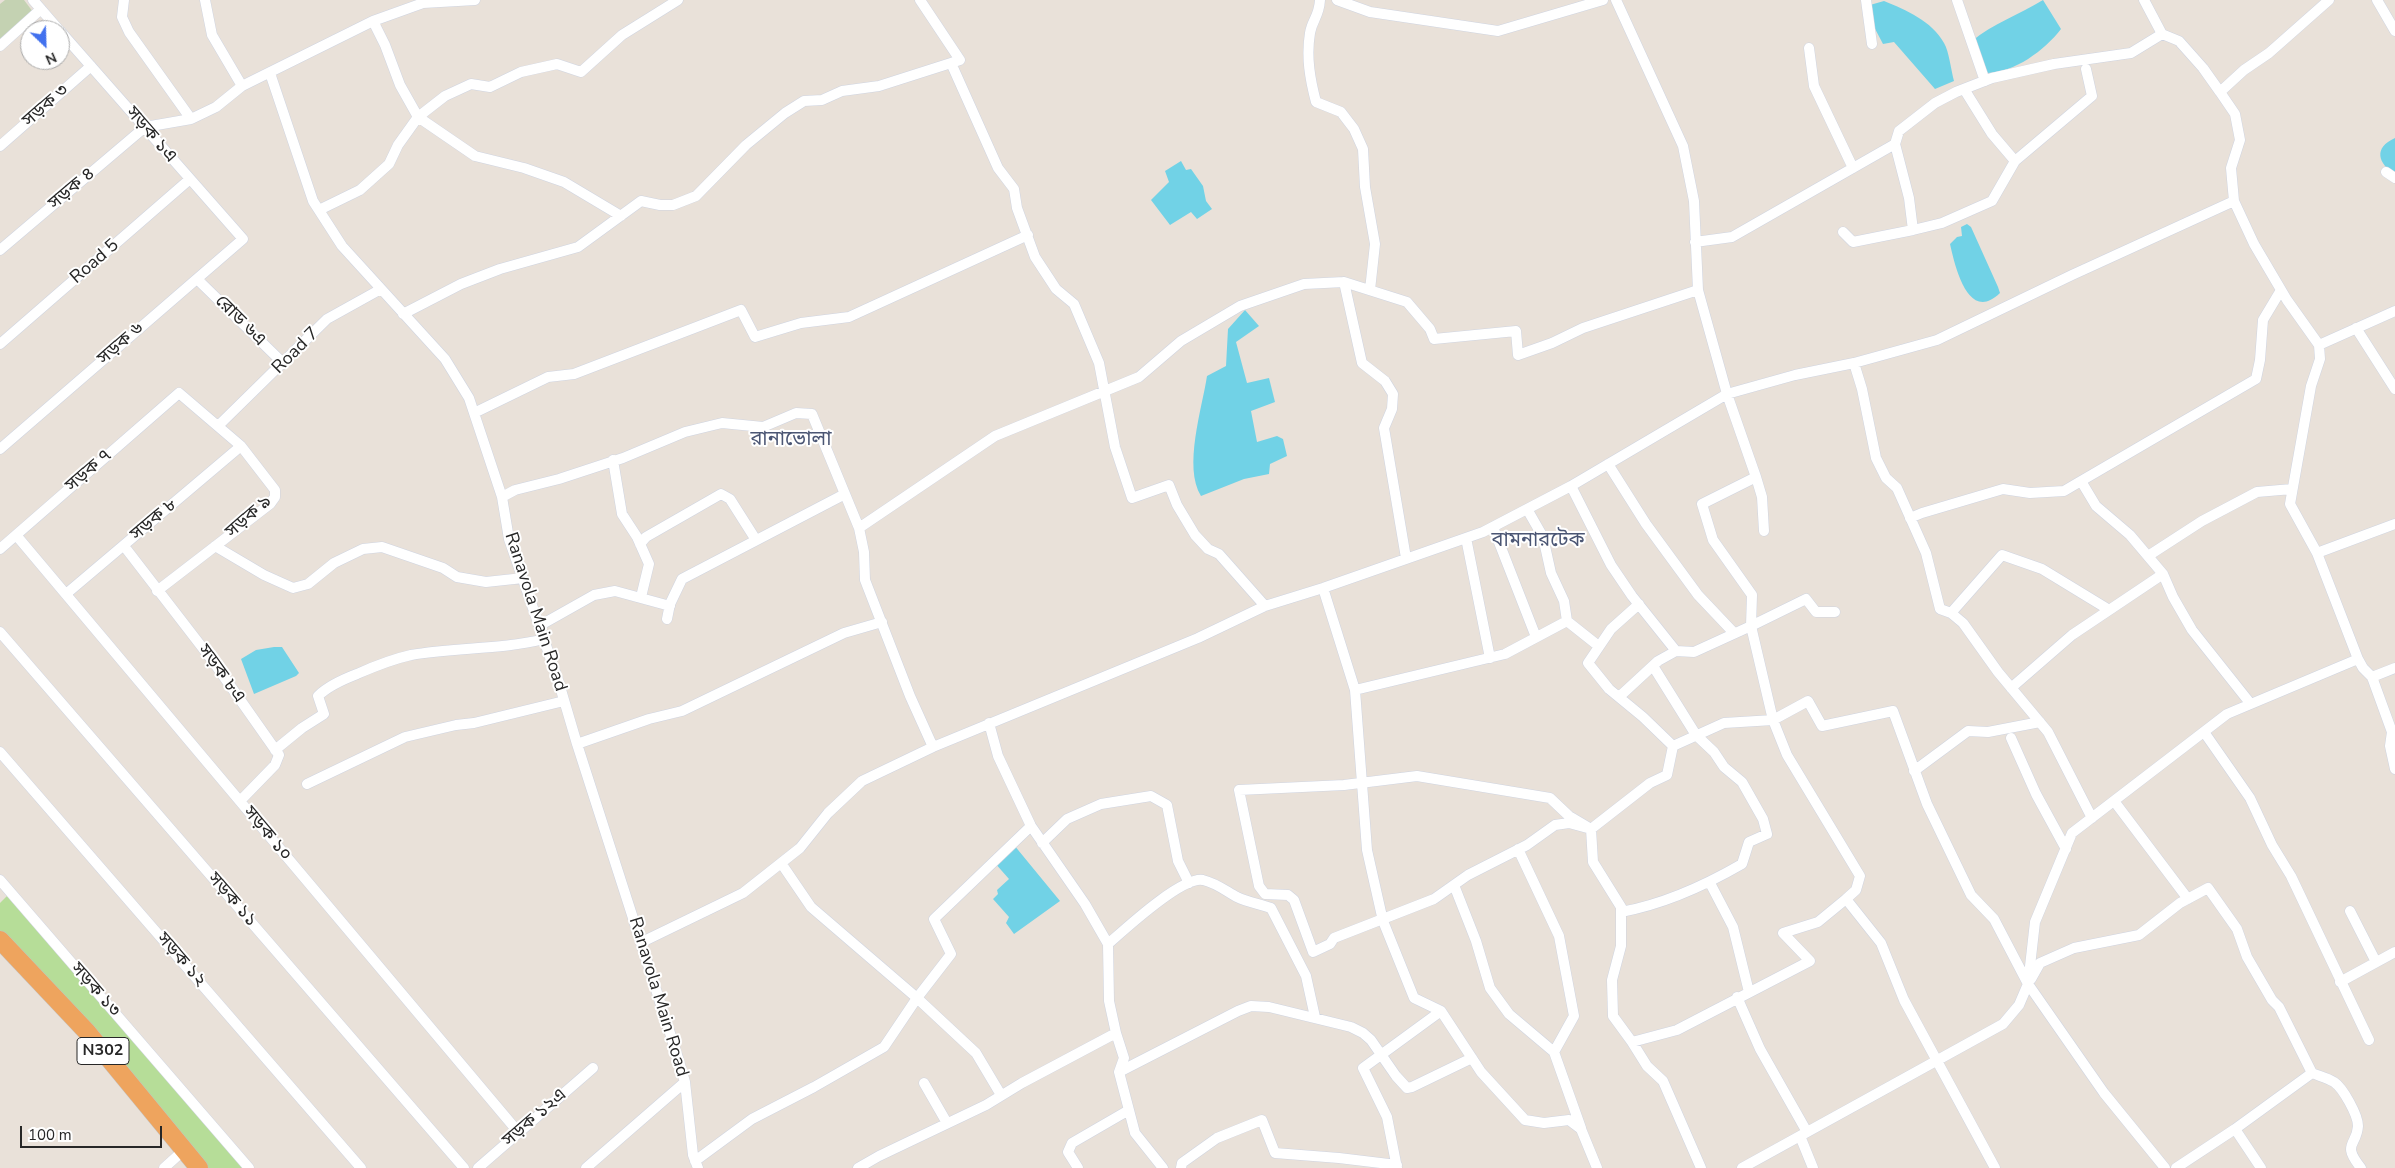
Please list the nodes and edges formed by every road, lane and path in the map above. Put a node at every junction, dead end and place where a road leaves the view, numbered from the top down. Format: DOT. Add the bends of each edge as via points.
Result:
graph roads {
  1 [pos="33,0"];
  2 [pos="124,0"];
  3 [pos="204,0"];
  4 [pos="475,0"];
  5 [pos="678,0"];
  6 [pos="920,0"];
  7 [pos="1320,0"];
  8 [pos="1337,0"];
  9 [pos="1603,0"];
  10 [pos="1616,0"];
  11 [pos="1866,0"];
  12 [pos="1957,0"];
  13 [pos="2144,0"];
  14 [pos="2329,0"];
  15 [pos="2377,0"];
  16 [pos="41,9"];
  17 [pos="51,20"];
  18 [pos="373,22"];
  19 [pos="2395,31"];
  20 [pos="2162,34"];
  21 [pos="70,42"];
  22 [pos="1872,44"];
  23 [pos="0,46"];
  24 [pos="1809,48"];
  25 [pos="951,63"];
  26 [pos="91,66"];
  27 [pos="2086,69"];
  28 [pos="270,73"];
  29 [pos="1985,81"];
  30 [pos="242,86"];
  31 [pos="1964,89"];
  32 [pos="2220,92"];
  33 [pos="418,117"];
  34 [pos="191,119"];
  35 [pos="144,127"];
  36 [pos="1895,144"];
  37 [pos="0,146"];
  38 [pos="2015,160"];
  39 [pos="1853,168"];
  40 [pos="190,179"];
  41 [pos="2234,201"];
  42 [pos="319,210"];
  43 [pos="621,216"];
  44 [pos="1913,230"];
  45 [pos="1843,232"];
  46 [pos="1028,235"];
  47 [pos="243,239"];
  48 [pos="1695,242"];
  49 [pos="0,250"];
  50 [pos="197,279"];
  51 [pos="1344,282"];
  52 [pos="381,290"];
  53 [pos="1370,290"];
  54 [pos="1698,290"];
  55 [pos="2281,290"];
  56 [pos="2395,311"];
  57 [pos="404,314"];
  58 [pos="2356,328"];
  59 [pos="0,344"];
  60 [pos="2319,345"];
  61 [pos="1854,363"];
  62 [pos="284,364"];
  63 [pos="2395,389"];
  64 [pos="179,393"];
  65 [pos="1104,393"];
  66 [pos="1727,394"];
  67 [pos="474,413"];
  68 [pos="219,425"];
  69 [pos="241,446"];
  70 [pos="0,450"];
  71 [pos="613,460"];
  72 [pos="1608,464"];
  73 [pos="1756,477"];
  74 [pos="2081,481"];
  75 [pos="1571,486"];
  76 [pos="2292,489"];
  77 [pos="845,494"];
  78 [pos="502,497"];
  79 [pos="1527,509"];
  80 [pos="1910,518"];
  81 [pos="2395,524"];
  82 [pos="1493,527"];
  83 [pos="859,528"];
  84 [pos="1764,530"];
  85 [pos="16,535"];
  86 [pos="1466,538"];
  87 [pos="756,540"];
  88 [pos="640,544"];
  89 [pos="124,546"];
  90 [pos="216,546"];
  91 [pos="0,549"];
  92 [pos="2317,554"];
  93 [pos="2148,556"];
  94 [pos="1406,558"];
  95 [pos="2163,574"];
  96 [pos="522,578"];
  97 [pos="1323,588"];
  98 [pos="157,591"];
  99 [pos="66,594"];
  100 [pos="641,597"];
  101 [pos="1639,604"];
  102 [pos="670,606"];
  103 [pos="1265,606"];
  104 [pos="2106,608"];
  105 [pos="1835,612"];
  106 [pos="1951,613"];
  107 [pos="667,619"];
  108 [pos="1567,621"];
  109 [pos="882,622"];
  110 [pos="540,626"];
  111 [pos="1751,626"];
  112 [pos="0,632"];
  113 [pos="1734,633"];
  114 [pos="1536,637"];
  115 [pos="544,639"];
  116 [pos="1596,644"];
  117 [pos="1676,651"];
  118 [pos="1490,658"];
  119 [pos="2358,659"];
  120 [pos="1653,666"];
  121 [pos="2395,668"];
  122 [pos="2372,677"];
  123 [pos="2011,688"];
  124 [pos="1355,690"];
  125 [pos="1619,697"];
  126 [pos="564,701"];
  127 [pos="2250,703"];
  128 [pos="1773,720"];
  129 [pos="2040,722"];
  130 [pos="989,723"];
  131 [pos="2204,732"];
  132 [pos="1696,735"];
  133 [pos="2011,738"];
  134 [pos="577,744"];
  135 [pos="1673,746"];
  136 [pos="933,747"];
  137 [pos="275,750"];
  138 [pos="0,752"];
  139 [pos="2395,769"];
  140 [pos="1914,771"];
  141 [pos="1363,783"];
  142 [pos="308,784"];
  143 [pos="240,801"];
  144 [pos="2114,801"];
  145 [pos="2092,818"];
  146 [pos="1031,826"];
  147 [pos="1592,829"];
  148 [pos="1042,842"];
  149 [pos="2066,848"];
  150 [pos="1518,849"];
  151 [pos="782,863"];
  152 [pos="0,880"];
  153 [pos="1189,883"];
  154 [pos="1710,883"];
  155 [pos="1454,885"];
  156 [pos="2188,898"];
  157 [pos="1846,899"];
  158 [pos="2350,911"];
  159 [pos="1621,912"];
  160 [pos="1383,921"];
  161 [pos="0,940"];
  162 [pos="642,942"];
  163 [pos="1108,944"];
  164 [pos="2395,952"];
  165 [pos="2376,962"];
  166 [pos="2340,982"];
  167 [pos="2028,984"];
  168 [pos="1748,992"];
  169 [pos="1737,997"];
  170 [pos="917,998"];
  171 [pos="1441,1011"];
  172 [pos="1315,1017"];
  173 [pos="1116,1033"];
  174 [pos="2369,1040"];
  175 [pos="1632,1042"];
  176 [pos="1554,1052"];
  177 [pos="1382,1054"];
  178 [pos="1472,1058"];
  179 [pos="1936,1061"];
  180 [pos="593,1068"];
  181 [pos="1119,1072"];
  182 [pos="2312,1073"];
  183 [pos="685,1082"];
  184 [pos="924,1084"];
  185 [pos="1001,1095"];
  186 [pos="1129,1110"];
  187 [pos="947,1123"];
  188 [pos="1581,1129"];
  189 [pos="2235,1129"];
  190 [pos="518,1133"];
  191 [pos="1803,1134"];
  192 [pos="184,1150"];
  193 [pos="1346,1163"];
  194 [pos="697,1165"];
  195 [pos="1397,1167"];
  196 [pos="164,1168"];
  197 [pos="200,1168"];
  198 [pos="249,1168"];
  199 [pos="362,1168"];
  200 [pos="464,1168"];
  201 [pos="478,1168"];
  202 [pos="586,1168"];
  203 [pos="858,1168"];
  204 [pos="1078,1168"];
  205 [pos="1163,1168"];
  206 [pos="1181,1168"];
  207 [pos="1597,1168"];
  208 [pos="1702,1168"];
  209 [pos="1742,1168"];
  210 [pos="1813,1168"];
  211 [pos="1995,1168"];
  212 [pos="2165,1168"];
  213 [pos="2176,1168"];
  214 [pos="2261,1168"];
  215 [pos="2361,1168"];
  1 -- 16 [label="street, সড়ক ১এ"];
  2 -- 34 [label="street" via="122,17 129,32"];
  3 -- 30 [label="street" via="212,35"];
  4 -- 18 [label="street" via="423,2"];
  5 -- 33 [label="street" via="622,35 581,72 557,64 521,72 490,87 471,84 445,96"];
  6 -- 25 [label="street" via="960,60"];
  7 -- 53 [label="street" via="1320,12 1310,31 1308,72 1316,102 1341,112 1354,129 1362,149 1364,187 1375,244"];
  8 -- 9 [label="street" via="1370,12 1498,31"];
  10 -- 48 [label="street" via="1684,146 1694,201"];
  11 -- 22 [label="street"];
  12 -- 29 [label="street"];
  13 -- 20 [label="street"];
  14 -- 32 [label="street"];
  15 -- 19 [label="street"];
  16 -- 17 [label="street, সড়ক ১এ"];
  16 -- 23 [label="street"];
  18 -- 28 [label="street"];
  18 -- 33 [label="street" via="400,85"];
  20 -- 29 [label="street" via="2131,53 2054,64"];
  20 -- 32 [label="street" via="2179,41"];
  21 -- 26 [label="street, সড়ক ১এ"];
  24 -- 39 [label="street" via="1814,86"];
  25 -- 43 [label="street" via="879,86 842,91 822,100 804,101 746,145 696,196 673,205 641,201"];
  25 -- 46 [label="street" via="998,168 1014,189 1017,208"];
  26 -- 35 [label="street, সড়ক ১এ"];
  26 -- 37 [label="street, সড়ক ৩"];
  27 -- 38 [label="street" via="2092,96"];
  28 -- 30 [label="street"];
  28 -- 42 [label="street, Ranavola Main Road" via="313,201"];
  29 -- 31 [label="street"];
  30 -- 34 [label="street" via="216,106"];
  31 -- 36 [label="street" via="1935,103 1899,131"];
  31 -- 38 [label="street" via="1992,134"];
  32 -- 41 [label="street" via="2235,114 2240,140 2232,168"];
  33 -- 42 [label="street" via="398,145 390,164 360,190"];
  33 -- 43 [label="street" via="475,156 564,182"];
  34 -- 35 [label="street"];
  35 -- 40 [label="street, সড়ক ১এ"];
  35 -- 49 [label="street, সড়ক ৪"];
  36 -- 39 [label="street"];
  36 -- 44 [label="street" via="1909,198"];
  38 -- 44 [label="street" via="1992,201 1942,223"];
  39 -- 48 [label="street" via="1732,237"];
  40 -- 47 [label="street, সড়ক ১এ"];
  40 -- 59 [label="street, Road 5"];
  41 -- 55 [label="street"];
  41 -- 61 [label="street" via="1937,340"];
  42 -- 52 [label="street, Ranavola Main Road" via="342,246"];
  43 -- 57 [label="street" via="578,246 461,284"];
  44 -- 45 [label="street" via="1853,242"];
  46 -- 65 [label="street" via="1035,257 1056,289 1074,304 1099,363"];
  46 -- 67 [label="street" via="849,317 801,323 755,337 741,310 574,374 548,377"];
  47 -- 50 [label="street, সড়ক ৬"];
  48 -- 54 [label="street"];
  50 -- 62 [label="street, রোড ৬এ"];
  50 -- 70 [label="street, সড়ক ৬"];
  51 -- 53 [label="street"];
  51 -- 65 [label="street" via="1304,284 1240,306 1181,341 1139,377"];
  51 -- 94 [label="street" via="1362,363 1385,382 1393,394 1392,408 1384,428"];
  52 -- 57 [label="street, Ranavola Main Road"];
  52 -- 62 [label="street, Road 7" via="326,319"];
  53 -- 54 [label="street" via="1408,302 1434,339 1516,332 1518,356 1583,328"];
  54 -- 66 [label="street"];
  55 -- 60 [label="street"];
  55 -- 74 [label="street" via="2263,320 2256,379"];
  56 -- 58 [label="street"];
  57 -- 67 [label="street, Ranavola Main Road" via="445,359 469,398"];
  58 -- 60 [label="street"];
  58 -- 63 [label="street"];
  60 -- 76 [label="street" via="2320,359 2311,386"];
  61 -- 66 [label="street"];
  61 -- 80 [label="street" via="1876,458 1886,478 1898,488"];
  62 -- 68 [label="street, Road 7"];
  64 -- 68 [label="street, সড়ক ৯"];
  64 -- 85 [label="street, সড়ক ৭"];
  65 -- 83 [label="street" via="995,436"];
  65 -- 103 [label="street" via="1116,448 1132,498 1169,485 1195,535 1208,549 1219,554"];
  66 -- 72 [label="street"];
  66 -- 73 [label="street"];
  67 -- 78 [label="street, Ranavola Main Road"];
  68 -- 69 [label="street, সড়ক ৯"];
  69 -- 89 [label="street, সড়ক ৮"];
  69 -- 90 [label="street, সড়ক ৯" via="275,490 275,497"];
  71 -- 77 [label="street" via="686,432 722,423 763,427 796,412 812,414"];
  71 -- 78 [label="street" via="515,490"];
  71 -- 88 [label="street" via="622,514"];
  72 -- 75 [label="street"];
  72 -- 113 [label="street" via="1646,524 1698,594"];
  73 -- 84 [label="street" via="1762,497"];
  73 -- 111 [label="street" via="1702,504 1713,540 1752,595"];
  74 -- 80 [label="street" via="2064,491 2030,493 2003,489"];
  74 -- 93 [label="street" via="2096,506 2130,535"];
  75 -- 79 [label="street"];
  75 -- 101 [label="street" via="1611,565"];
  76 -- 92 [label="street" via="2290,504"];
  76 -- 93 [label="street" via="2256,492 2202,521"];
  77 -- 83 [label="street"];
  77 -- 87 [label="street"];
  78 -- 96 [label="street, Ranavola Main Road" via="509,539"];
  79 -- 82 [label="street"];
  79 -- 108 [label="street" via="1543,537 1551,573 1564,601"];
  80 -- 106 [label="street" via="1926,553 1940,609"];
  81 -- 92 [label="street"];
  82 -- 86 [label="street"];
  82 -- 114 [label="street"];
  83 -- 109 [label="street" via="865,580"];
  85 -- 91 [label="street, সড়ক ৭"];
  85 -- 99 [label="street, সড়ক ১০"];
  86 -- 94 [label="street"];
  86 -- 118 [label="street"];
  87 -- 88 [label="street" via="730,499 721,494 646,537"];
  87 -- 102 [label="street" via="682,579"];
  88 -- 100 [label="street" via="649,564"];
  89 -- 98 [label="street, সড়ক ৮এ"];
  89 -- 99 [label="street, সড়ক ৮"];
  90 -- 96 [label="street" via="293,588 308,584 334,563 363,549 382,547 443,568 457,577 486,582"];
  90 -- 98 [label="street, সড়ক ৯"];
  92 -- 119 [label="street"];
  93 -- 95 [label="street"];
  94 -- 97 [label="street"];
  95 -- 123 [label="street" via="2072,635"];
  95 -- 127 [label="street" via="2192,630"];
  96 -- 110 [label="street, Ranavola Main Road"];
  97 -- 103 [label="street"];
  97 -- 124 [label="street"];
  98 -- 137 [label="street, সড়ক ৮এ" via="215,664"];
  99 -- 143 [label="street, সড়ক ১০"];
  100 -- 102 [label="street"];
  100 -- 110 [label="street" via="619,591 594,595"];
  101 -- 117 [label="street"];
  101 -- 125 [label="street" via="1611,629 1588,662"];
  102 -- 107 [label="street"];
  103 -- 130 [label="street" via="1198,638"];
  104 -- 106 [label="street" via="2042,569 2002,555"];
  105 -- 111 [label="street" via="1816,612 1806,599"];
  106 -- 123 [label="street" via="1973,634"];
  108 -- 114 [label="street"];
  108 -- 116 [label="street"];
  109 -- 134 [label="street" via="844,633 682,711"];
  109 -- 136 [label="street"];
  110 -- 115 [label="street, Ranavola Main Road"];
  111 -- 113 [label="street"];
  111 -- 128 [label="street"];
  112 -- 200 [label="street, সড়ক ১১"];
  113 -- 117 [label="street" via="1694,652"];
  114 -- 118 [label="street" via="1505,654"];
  115 -- 126 [label="street, Ranavola Main Road"];
  115 -- 137 [label="street" via="412,655 383,663 321,693 318,696 324,714"];
  117 -- 120 [label="street"];
  118 -- 124 [label="street"];
  119 -- 122 [label="street"];
  119 -- 127 [label="street"];
  120 -- 125 [label="street"];
  120 -- 132 [label="street"];
  121 -- 122 [label="street"];
  122 -- 139 [label="street" via="2392,732 2390,746"];
  123 -- 129 [label="street"];
  124 -- 141 [label="street"];
  125 -- 135 [label="street"];
  126 -- 134 [label="street, Ranavola Main Road"];
  126 -- 142 [label="street" via="405,737"];
  127 -- 131 [label="street" via="2227,714"];
  128 -- 132 [label="street" via="1724,723"];
  128 -- 140 [label="street" via="1808,701 1822,726 1894,711"];
  128 -- 157 [label="street" via="1787,755 1860,876 1856,890"];
  129 -- 140 [label="street" via="1988,732 1968,731"];
  129 -- 145 [label="street"];
  130 -- 136 [label="street"];
  130 -- 146 [label="street" via="998,756"];
  131 -- 144 [label="street"];
  131 -- 166 [label="street" via="2250,798"];
  132 -- 135 [label="street"];
  132 -- 154 [label="street" via="1742,782 1763,819 1767,834 1749,842 1742,864"];
  133 -- 149 [label="street" via="2036,794"];
  134 -- 162 [label="street, Ranavola Main Road"];
  135 -- 147 [label="street" via="1667,775 1650,783"];
  136 -- 151 [label="street" via="862,782"];
  137 -- 143 [label="street" via="279,755 278,761"];
  138 -- 199 [label="street, সড়ক ১২"];
  140 -- 167 [label="street" via="1971,895 1994,919"];
  141 -- 147 [label="street" via="1417,776 1550,798 1569,816"];
  141 -- 160 [label="street" via="1367,850"];
  141 -- 160 [label="street" via="1239,790 1258,886 1265,894 1288,895 1294,900 1311,951 1330,944 1334,938"];
  143 -- 190 [label="street, সড়ক ১০"];
  144 -- 145 [label="street"];
  144 -- 156 [label="street"];
  145 -- 149 [label="street" via="2072,833"];
  146 -- 148 [label="street"];
  146 -- 170 [label="street" via="934,919 952,954"];
  147 -- 150 [label="street" via="1569,822 1555,825"];
  147 -- 159 [label="street" via="1593,862"];
  148 -- 153 [label="street" via="1067,819 1101,804 1151,796 1167,805 1178,861"];
  148 -- 163 [label="street"];
  149 -- 167 [label="street" via="2035,922"];
  150 -- 155 [label="street"];
  150 -- 176 [label="street" via="1559,936 1574,1016"];
  151 -- 162 [label="street" via="743,893"];
  151 -- 170 [label="street" via="811,907"];
  152 -- 198 [label="street, সড়ক ১৩"];
  153 -- 163 [label="street" via="1176,889"];
  153 -- 172 [label="street" via="1202,880 1224,887 1239,898 1270,908 1306,976"];
  154 -- 159 [label="street" via="1650,907"];
  154 -- 168 [label="street" via="1733,927"];
  155 -- 160 [label="street" via="1434,899"];
  155 -- 176 [label="street" via="1490,988 1509,1014"];
  156 -- 167 [label="street" via="2139,934 2074,948 2040,963"];
  156 -- 182 [label="street" via="2208,888 2223,908"];
  157 -- 168 [label="street" via="1818,922 1782,933 1810,961"];
  157 -- 179 [label="street" via="1881,943 1904,1000"];
  158 -- 165 [label="street"];
  159 -- 175 [label="street" via="1621,946 1612,980 1613,1016"];
  160 -- 171 [label="street" via="1414,998"];
  161 -- 192 [label="highway, N302" via="87,1032"];
  162 -- 183 [label="street, Ranavola Main Road"];
  163 -- 173 [label="street" via="1109,1001"];
  164 -- 165 [label="street"];
  165 -- 166 [label="street"];
  166 -- 174 [label="street"];
  167 -- 179 [label="street" via="2019,1005 2003,1024"];
  167 -- 212 [label="street" via="2104,1093"];
  168 -- 169 [label="street"];
  169 -- 175 [label="street" via="1676,1030"];
  169 -- 191 [label="street"];
  170 -- 185 [label="street" via="976,1053"];
  170 -- 194 [label="street" via="884,1047 752,1119"];
  171 -- 177 [label="street"];
  171 -- 178 [label="street"];
  172 -- 177 [label="street" via="1363,1033"];
  172 -- 181 [label="street" via="1251,1006"];
  173 -- 181 [label="street" via="1124,1058"];
  173 -- 185 [label="street"];
  175 -- 208 [label="street" via="1647,1066 1663,1082"];
  176 -- 188 [label="street"];
  177 -- 178 [label="street" via="1407,1088"];
  177 -- 195 [label="street" via="1363,1068 1387,1117"];
  178 -- 188 [label="street" via="1525,1120 1544,1123 1569,1120"];
  179 -- 191 [label="street"];
  179 -- 211 [label="street"];
  180 -- 190 [label="street, সড়ক ১২এ"];
  181 -- 186 [label="street"];
  182 -- 189 [label="street"];
  182 -- 215 [label="street" via="2335,1083 2348,1100 2358,1127 2351,1142 2352,1155"];
  183 -- 194 [label="street, Ranavola Main Road"];
  183 -- 202 [label="street"];
  184 -- 187 [label="street"];
  185 -- 187 [label="street"];
  186 -- 204 [label="street" via="1072,1143 1068,1152"];
  186 -- 205 [label="street" via="1134,1133"];
  187 -- 203 [label="street"];
  188 -- 207 [label="street"];
  189 -- 213 [label="street"];
  189 -- 214 [label="street"];
  190 -- 201 [label="street, সড়ক ১২এ"];
  191 -- 209 [label="street"];
  191 -- 210 [label="street"];
  192 -- 196 [label="street"];
  192 -- 197 [label="highway, N302"];
  193 -- 195 [label="street"];
  193 -- 206 [label="street" via="1275,1154 1262,1120 1217,1138"];
}
